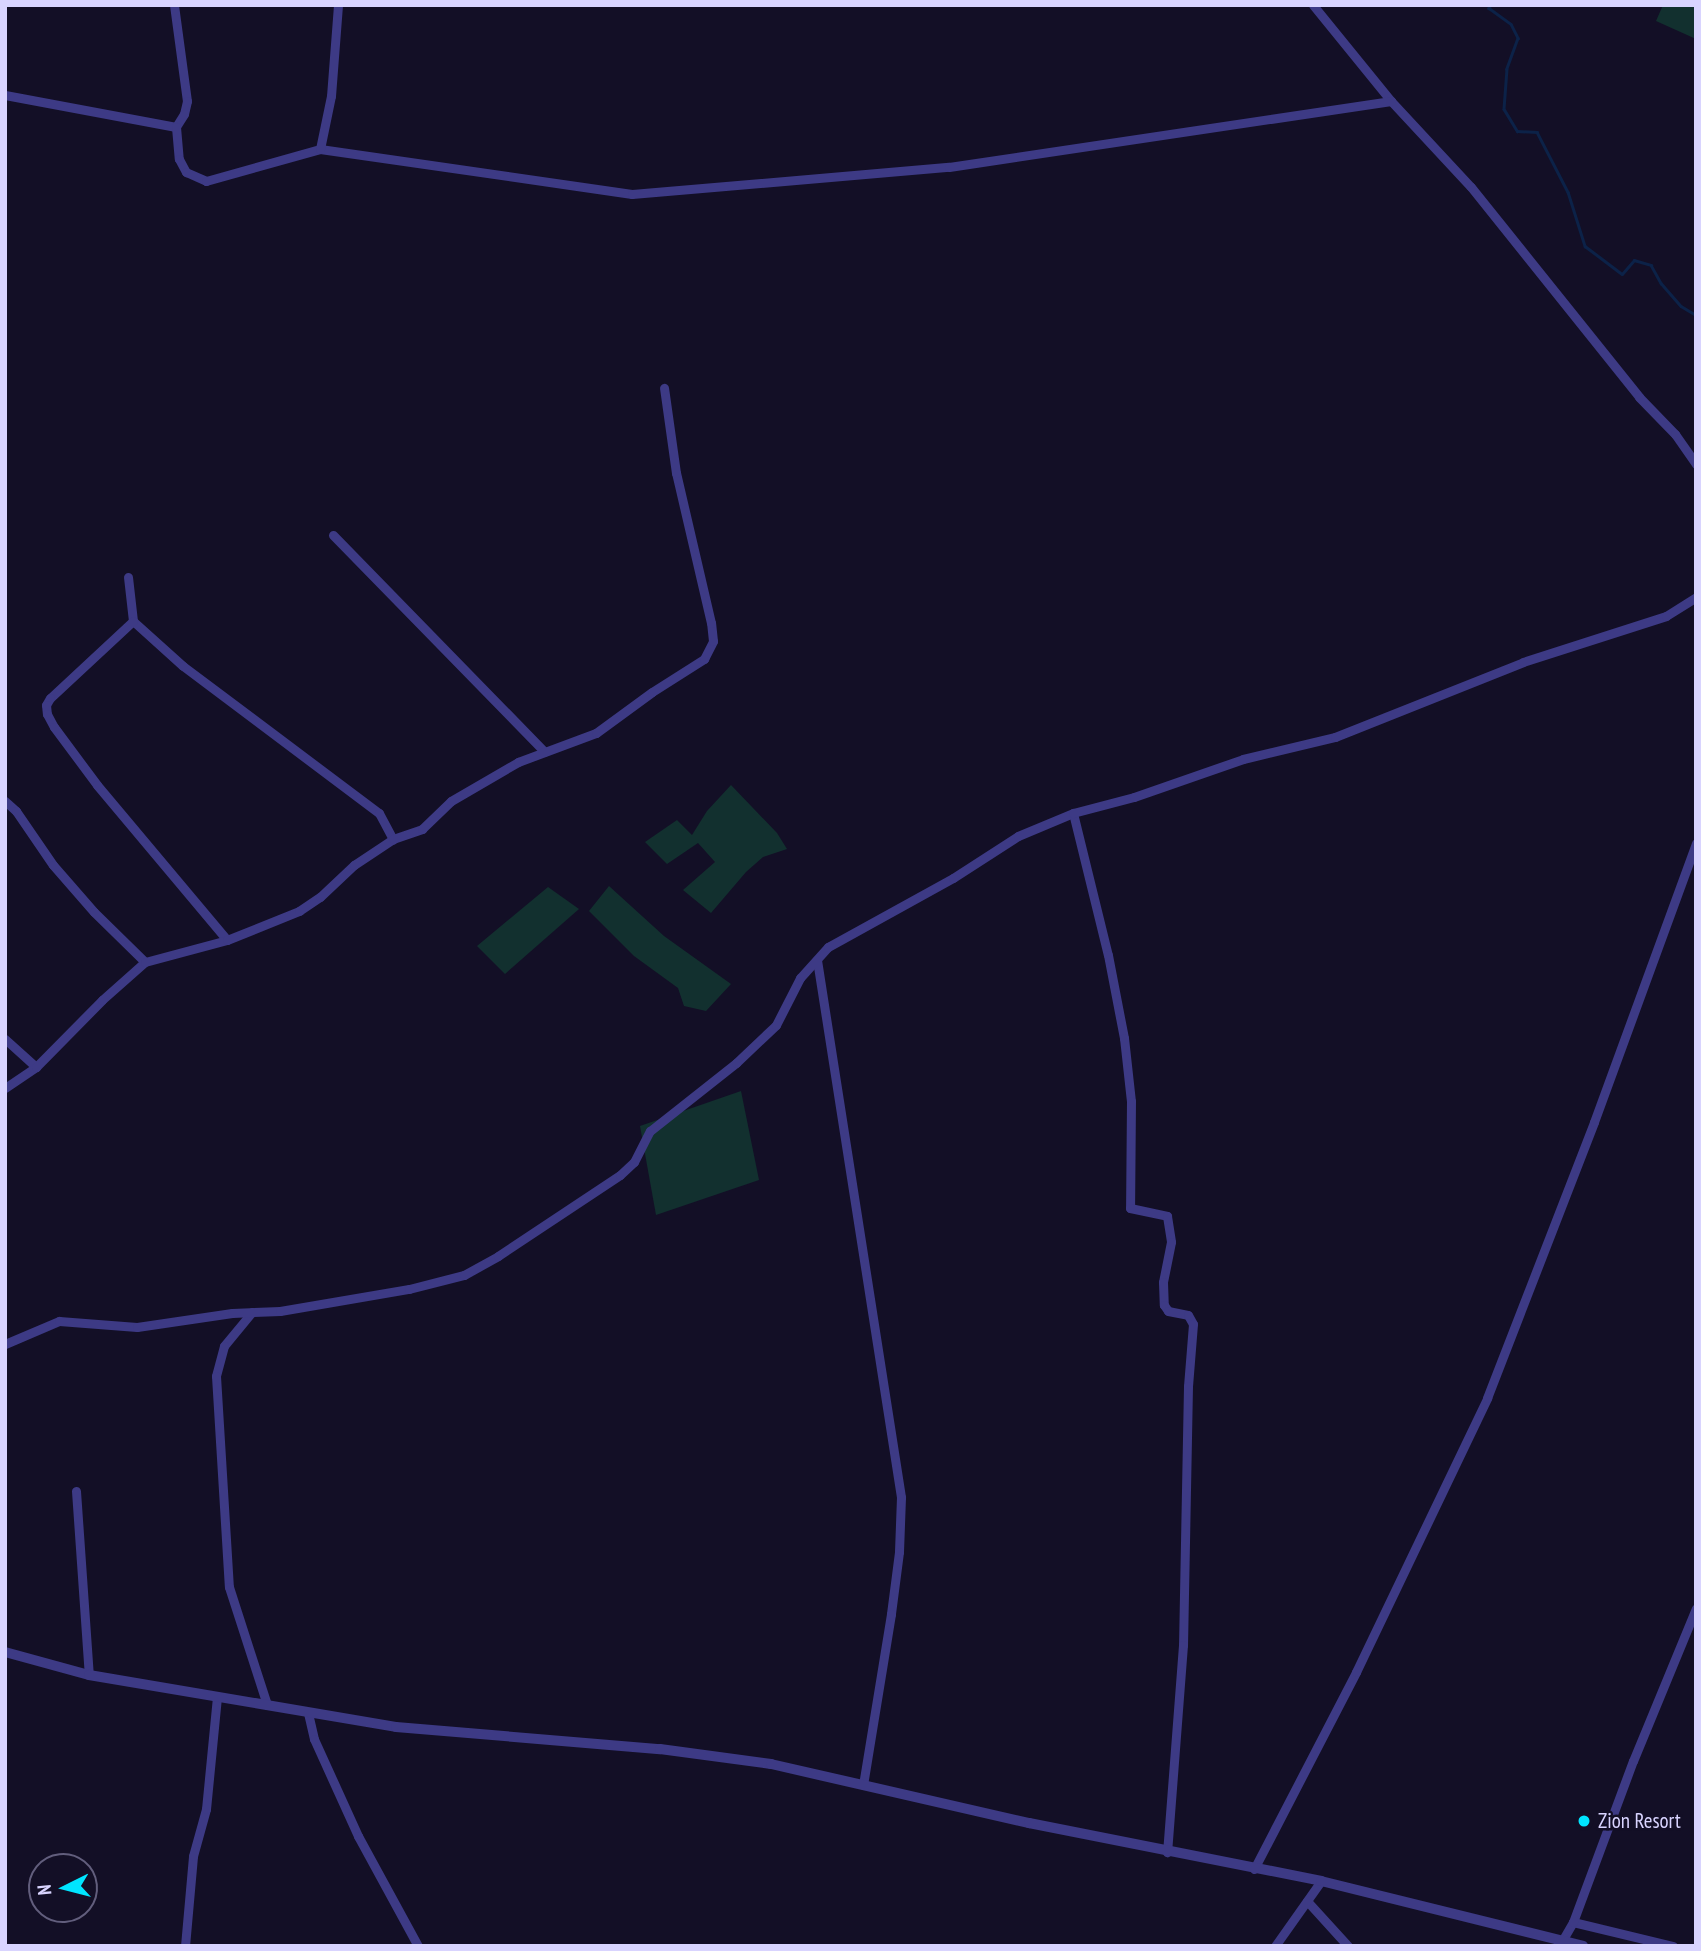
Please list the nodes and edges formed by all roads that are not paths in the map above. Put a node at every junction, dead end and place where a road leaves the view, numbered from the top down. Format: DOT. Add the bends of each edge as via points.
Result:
graph roads {
  1 [pos="174,5"];
  2 [pos="338,5"];
  3 [pos="1313,5"];
  4 [pos="5,95"];
  5 [pos="1391,102"];
  6 [pos="176,127"];
  7 [pos="320,149"];
  8 [pos="664,388"];
  9 [pos="1696,464"];
  10 [pos="332,535"];
  11 [pos="128,577"];
  12 [pos="1696,597"];
  13 [pos="133,621"];
  14 [pos="545,752"];
  15 [pos="5,801"];
  16 [pos="1073,813"];
  17 [pos="393,839"];
  18 [pos="1696,843"];
  19 [pos="227,940"];
  20 [pos="817,960"];
  21 [pos="145,962"];
  22 [pos="5,1039"];
  23 [pos="36,1067"];
  24 [pos="5,1088"];
  25 [pos="252,1312"];
  26 [pos="5,1344"];
  27 [pos="76,1491"];
  28 [pos="1696,1608"];
  29 [pos="5,1652"];
  30 [pos="89,1675"];
  31 [pos="217,1697"];
  32 [pos="267,1705"];
  33 [pos="308,1713"];
  34 [pos="863,1785"];
  35 [pos="1167,1852"];
  36 [pos="1254,1869"];
  37 [pos="1321,1881"];
  38 [pos="1307,1901"];
  39 [pos="1573,1923"];
  40 [pos="1562,1941"];
  41 [pos="185,1946"];
  42 [pos="418,1946"];
  43 [pos="1275,1946"];
  44 [pos="1348,1946"];
  45 [pos="1583,1946"];
  46 [pos="1673,1946"];
  1 -- 6 [label="street" via="187,101"];
  2 -- 7 [label="street" via="331,96"];
  3 -- 5 [label="street"];
  4 -- 6 [label="street"];
  5 -- 7 [label="street" via="949,167 632,194"];
  5 -- 9 [label="street" via="1471,187"];
  6 -- 7 [label="street" via="179,159 187,172 206,181"];
  8 -- 14 [label="street" via="713,641 704,659 596,733"];
  10 -- 14 [label="street"];
  11 -- 13 [label="street"];
  12 -- 16 [label="street" via="1667,616 1523,662 1335,737 1243,759"];
  13 -- 17 [label="street" via="183,666 379,813"];
  13 -- 19 [label="street" via="50,698 47,714 97,785"];
  14 -- 17 [label="street" via="451,801 422,829"];
  15 -- 21 [label="street" via="53,865"];
  16 -- 20 [label="street" via="1018,836 828,947"];
  16 -- 35 [label="street" via="1124,1038 1131,1101 1130,1208 1167,1216 1171,1242 1163,1282 1164,1305 1168,1311 1188,1315 1193,1324 1183,1645"];
  17 -- 19 [label="street" via="299,911"];
  18 -- 36 [label="street" via="1488,1398"];
  19 -- 21 [label="street"];
  20 -- 25 [label="street" via="800,978 776,1025 650,1131 634,1162 620,1175 498,1256 464,1275 409,1289"];
  20 -- 34 [label="street" via="901,1497 893,1602"];
  21 -- 23 [label="street"];
  22 -- 23 [label="street"];
  23 -- 24 [label="street"];
  25 -- 26 [label="street" via="137,1327 59,1321"];
  25 -- 32 [label="street" via="224,1346 216,1376 229,1587"];
  27 -- 30 [label="street"];
  28 -- 39 [label="street"];
  29 -- 30 [label="street"];
  30 -- 31 [label="street"];
  31 -- 32 [label="street"];
  31 -- 41 [label="street" via="206,1809 193,1856"];
  32 -- 33 [label="street"];
  33 -- 34 [label="street" via="445,1733 719,1756"];
  33 -- 42 [label="street" via="314,1739 358,1836"];
  34 -- 35 [label="street"];
  35 -- 36 [label="street"];
  36 -- 37 [label="street"];
  37 -- 38 [label="street"];
  37 -- 40 [label="street"];
  38 -- 43 [label="street"];
  38 -- 44 [label="street"];
  39 -- 40 [label="street"];
  39 -- 46 [label="street"];
  40 -- 45 [label="street"];
}
